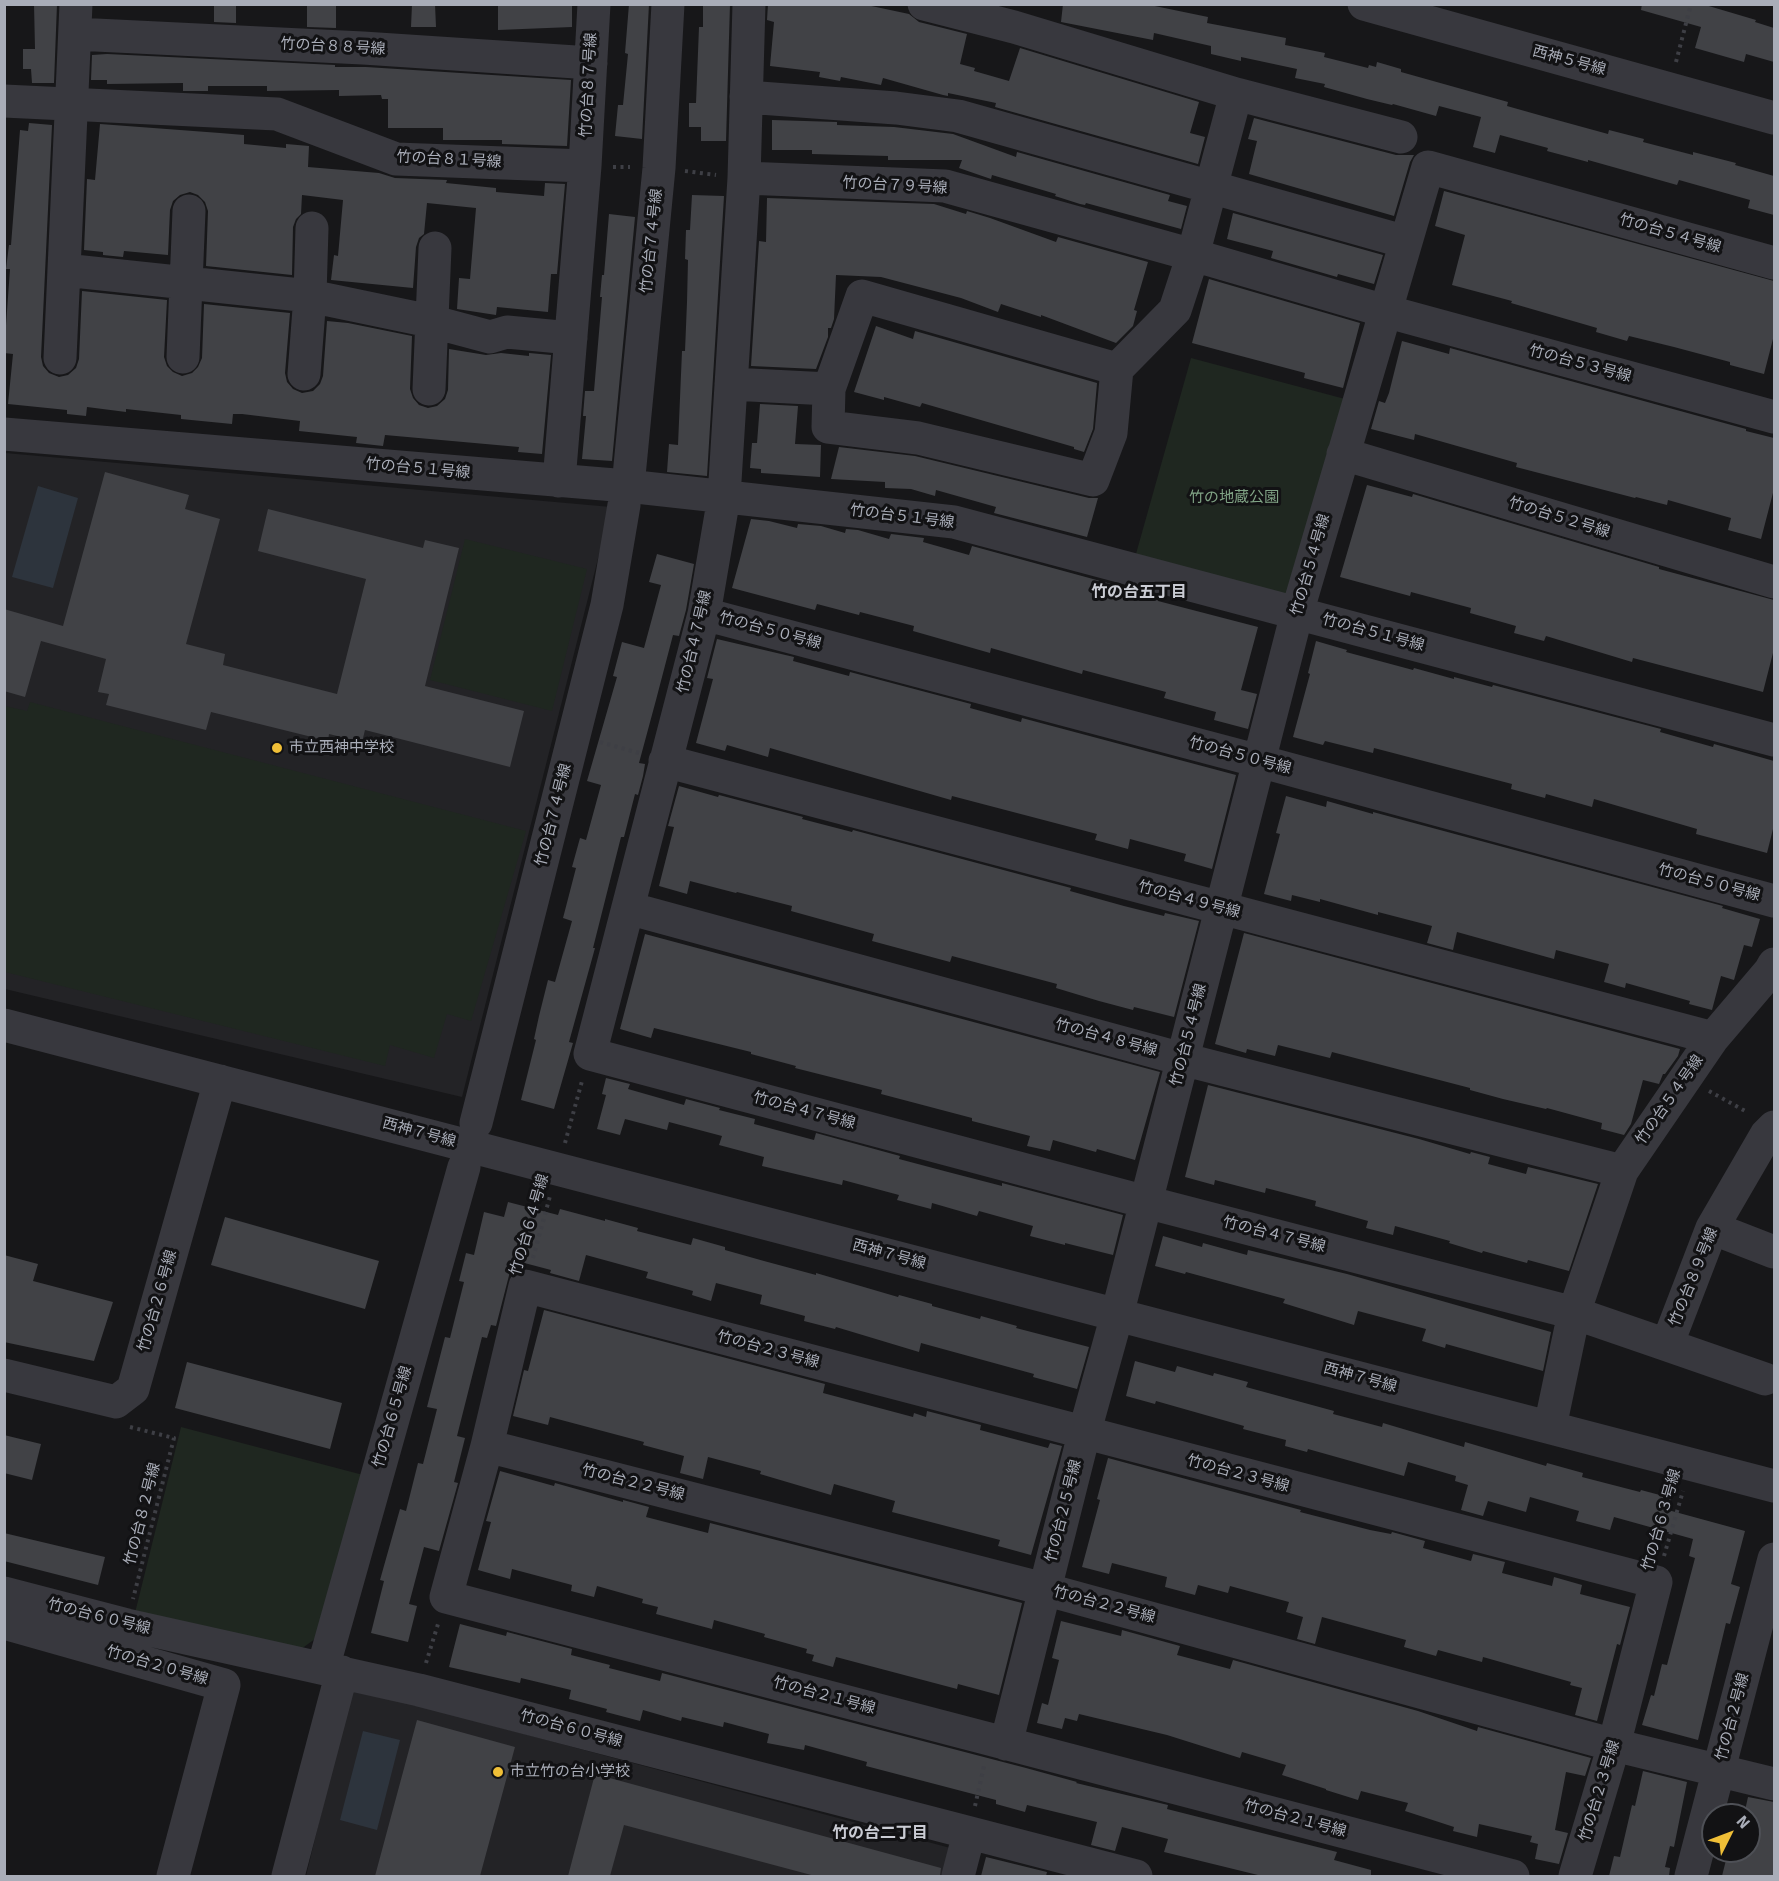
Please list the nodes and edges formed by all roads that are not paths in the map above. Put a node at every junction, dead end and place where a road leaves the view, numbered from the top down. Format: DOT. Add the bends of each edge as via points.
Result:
graph roads {
  1 [pos="594,4"];
  2 [pos="668,4"];
  3 [pos="749,4"];
  4 [pos="924,4"];
  5 [pos="1364,4"];
  6 [pos="76,19"];
  7 [pos="591,63"];
  8 [pos="1236,94"];
  9 [pos="746,97"];
  10 [pos="4,101"];
  11 [pos="72,104"];
  12 [pos="1774,118"];
  13 [pos="1401,137"];
  14 [pos="585,166"];
  15 [pos="744,178"];
  16 [pos="1211,189"];
  17 [pos="189,211"];
  18 [pos="312,228"];
  19 [pos="1406,242"];
  20 [pos="435,248"];
  21 [pos="1193,255"];
  22 [pos="1774,263"];
  23 [pos="64,270"];
  24 [pos="186,283"];
  25 [pos="310,296"];
  26 [pos="1385,311"];
  27 [pos="430,321"];
  28 [pos="571,338"];
  29 [pos="183,357"];
  30 [pos="60,358"];
  31 [pos="1117,369"];
  32 [pos="304,374"];
  33 [pos="731,384"];
  34 [pos="429,388"];
  35 [pos="828,389"];
  36 [pos="1774,417"];
  37 [pos="4,434"];
  38 [pos="1343,454"];
  39 [pos="559,481"];
  40 [pos="724,497"];
  41 [pos="1774,582"];
  42 [pos="1297,613"];
  43 [pos="704,614"];
  44 [pos="1774,740"];
  45 [pos="666,761"];
  46 [pos="1259,761"];
  47 [pos="1774,901"];
  48 [pos="628,908"];
  49 [pos="1221,908"];
  50 [pos="1774,964"];
  51 [pos="4,1025"];
  52 [pos="1713,1038"];
  53 [pos="1182,1059"];
  54 [pos="220,1081"];
  55 [pos="1765,1122"];
  56 [pos="476,1123"];
  57 [pos="464,1167"];
  58 [pos="1622,1171"];
  59 [pos="1146,1202"];
  60 [pos="1712,1228"];
  61 [pos="1774,1252"];
  62 [pos="1574,1313"];
  63 [pos="1117,1314"];
  64 [pos="1667,1345"];
  65 [pos="4,1375"];
  66 [pos="1765,1379"];
  67 [pos="1550,1427"];
  68 [pos="1084,1434"];
  69 [pos="487,1446"];
  70 [pos="1774,1486"];
  71 [pos="1774,1559"];
  72 [pos="1044,1589"];
  73 [pos="4,1593"];
  74 [pos="4,1623"];
  75 [pos="332,1670"];
  76 [pos="998,1742"];
  77 [pos="1614,1745"];
  78 [pos="1719,1770"];
  79 [pos="1774,1784"];
  80 [pos="964,1853"];
  81 [pos="173,1876"];
  82 [pos="288,1876"];
  83 [pos="1136,1876"];
  84 [pos="1513,1876"];
  85 [pos="1575,1876"];
  86 [pos="1691,1876"];
  1 -- 7 [label="street, 竹の台８７号線"];
  2 -- 56 [label="street, 竹の台７４号線" via="659,168 627,490 607,605"];
  3 -- 9 [label="street"];
  4 -- 8 [label="street"];
  5 -- 12 [label="street, 西神５号線"];
  6 -- 7 [label="street, 竹の台８８号線" via="363,48"];
  6 -- 11 [label="street"];
  7 -- 14 [label="street, 竹の台８７号線"];
  8 -- 13 [label="street"];
  8 -- 16 [label="street"];
  9 -- 15 [label="street"];
  9 -- 16 [label="street" via="958,116"];
  10 -- 11 [label="street, 竹の台８１号線"];
  11 -- 14 [label="street, 竹の台８１号線" via="277,114 396,159"];
  11 -- 23 [label="street"];
  14 -- 28 [label="street"];
  15 -- 21 [label="street, 竹の台７９号線" via="945,186"];
  15 -- 33 [label="street"];
  16 -- 19 [label="street"];
  16 -- 21 [label="street"];
  17 -- 24 [label="street"];
  18 -- 25 [label="street"];
  19 -- 22 [label="street, 竹の台５４号線" via="1428,166"];
  19 -- 26 [label="street, 竹の台５４号線"];
  20 -- 27 [label="street"];
  21 -- 26 [label="street, 竹の台７９号線"];
  21 -- 31 [label="street" via="1175,310"];
  23 -- 24 [label="street"];
  23 -- 30 [label="street"];
  24 -- 25 [label="street"];
  24 -- 29 [label="street"];
  25 -- 27 [label="street"];
  25 -- 32 [label="street"];
  26 -- 36 [label="street, 竹の台５３号線"];
  26 -- 38 [label="street, 竹の台５４号線"];
  27 -- 28 [label="street" via="490,337 507,332"];
  27 -- 34 [label="street"];
  28 -- 39 [label="street"];
  31 -- 35 [label="street" via="862,296"];
  31 -- 35 [label="street" via="1111,433 1093,480 918,438 828,427"];
  33 -- 35 [label="street"];
  33 -- 40 [label="street"];
  37 -- 39 [label="street, 竹の台５１号線"];
  38 -- 41 [label="street, 竹の台５２号線"];
  38 -- 42 [label="street, 竹の台５４号線"];
  39 -- 40 [label="street, 竹の台５１号線"];
  40 -- 42 [label="street, 竹の台５１号線" via="954,522"];
  40 -- 43 [label="street, 竹の台４７号線"];
  42 -- 44 [label="street, 竹の台５１号線"];
  42 -- 46 [label="street, 竹の台５４号線"];
  43 -- 45 [label="street, 竹の台４７号線"];
  43 -- 46 [label="street, 竹の台５０号線"];
  45 -- 48 [label="street, 竹の台４７号線"];
  45 -- 49 [label="street, 竹の台４９号線"];
  46 -- 47 [label="street, 竹の台５０号線"];
  46 -- 49 [label="street, 竹の台５４号線"];
  48 -- 53 [label="street, 竹の台４８号線"];
  48 -- 59 [label="street, 竹の台４７号線" via="590,1054"];
  49 -- 52 [label="street, 竹の台４９号線"];
  49 -- 53 [label="street, 竹の台５４号線"];
  50 -- 52 [label="street, 竹の台５４号線"];
  51 -- 54 [label="street, 西神７号線"];
  52 -- 58 [label="street, 竹の台５４号線"];
  53 -- 58 [label="street, 竹の台４８号線"];
  53 -- 59 [label="street, 竹の台５４号線"];
  54 -- 63 [label="street, 西神７号線"];
  54 -- 65 [label="street, 竹の台２６号線" via="134,1389 116,1402"];
  55 -- 60 [label="street, 竹の台８９号線" via="1766,1135"];
  57 -- 75 [label="street, 竹の台６５号線"];
  58 -- 62 [label="street, 竹の台５４号線"];
  59 -- 62 [label="street, 竹の台４７号線"];
  59 -- 63 [label="street, 竹の台５４号線"];
  60 -- 61 [label="street"];
  60 -- 64 [label="street, 竹の台８９号線"];
  62 -- 64 [label="street, 竹の台８９号線"];
  62 -- 67 [label="street, 竹の台５４号線"];
  63 -- 67 [label="street, 西神７号線"];
  63 -- 68 [label="street, 竹の台２５号線"];
  64 -- 66 [label="street"];
  67 -- 70 [label="street, 西神７号線"];
  68 -- 69 [label="street, 竹の台２３号線" via="525,1286"];
  68 -- 72 [label="street, 竹の台２５号線"];
  68 -- 77 [label="street, 竹の台２３号線" via="1656,1582"];
  69 -- 72 [label="street, 竹の台２２号線"];
  69 -- 76 [label="street, 竹の台２１号線" via="446,1597"];
  71 -- 78 [label="street, 竹の台２号線"];
  72 -- 76 [label="street, 竹の台２５号線"];
  72 -- 77 [label="street, 竹の台２２号線"];
  73 -- 75 [label="street, 竹の台６０号線"];
  74 -- 81 [label="street, 竹の台２０号線" via="224,1685"];
  75 -- 80 [label="street, 竹の台６０号線" via="419,1690"];
  75 -- 82 [label="street, 竹の台６５号線"];
  76 -- 84 [label="street, 竹の台２１号線"];
  77 -- 78 [label="street, 竹の台２２号線"];
  77 -- 85 [label="street, 竹の台２３号線"];
  78 -- 79 [label="street, 竹の台２２号線"];
  78 -- 86 [label="street, 竹の台２号線"];
  80 -- 83 [label="street, 竹の台６０号線"];
}
